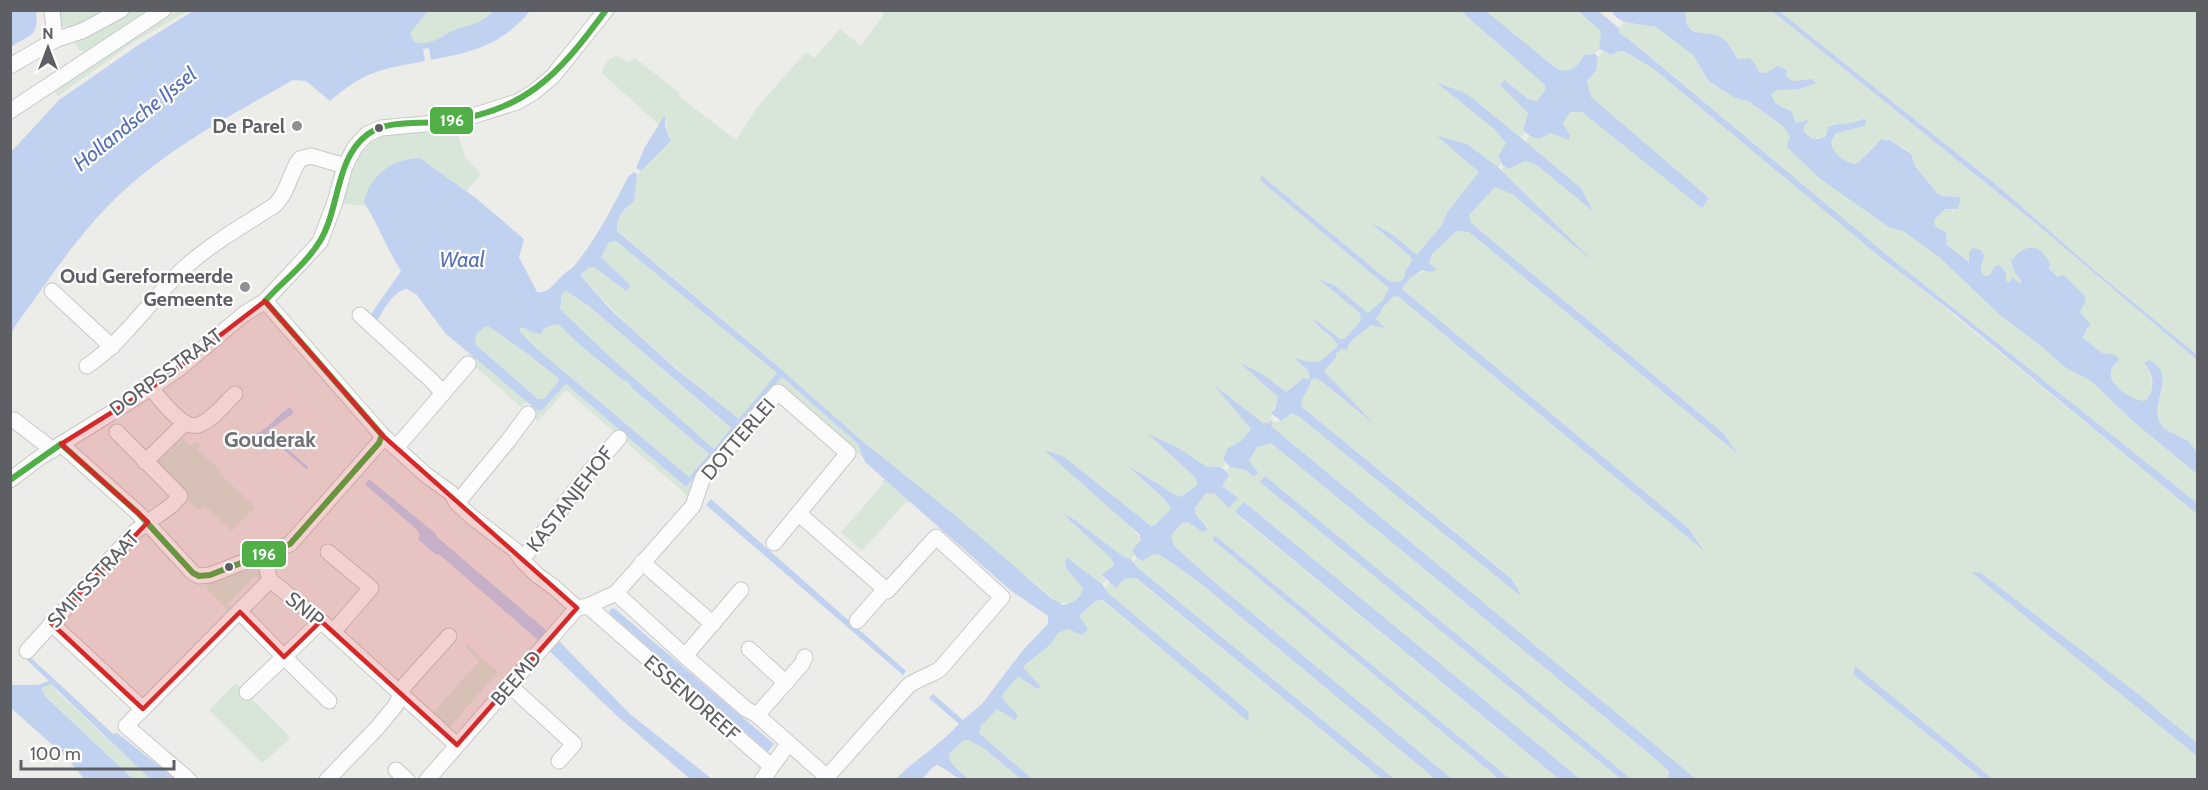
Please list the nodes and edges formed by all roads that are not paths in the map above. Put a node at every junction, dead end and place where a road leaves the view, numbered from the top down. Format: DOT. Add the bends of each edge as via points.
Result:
graph roads {
  1 [pos="52,10"];
  2 [pos="121,10"];
  3 [pos="163,10"];
  4 [pos="606,10"];
  5 [pos="55,40"];
  6 [pos="10,66"];
  7 [pos="10,111"];
  8 [pos="345,166"];
  9 [pos="52,291"];
  10 [pos="265,301"];
  11 [pos="367,321"];
  12 [pos="112,347"];
  13 [pos="468,364"];
  14 [pos="87,366"];
  15 [pos="151,388"];
  16 [pos="443,393"];
  17 [pos="235,394"];
  18 [pos="528,414"];
  19 [pos="14,420"];
  20 [pos="185,423"];
  21 [pos="117,432"];
  22 [pos="382,435"];
  23 [pos="619,438"];
  24 [pos="57,447"];
  25 [pos="396,448"];
  26 [pos="145,462"];
  27 [pos="10,480"];
  28 [pos="457,503"];
  29 [pos="799,514"];
  30 [pos="146,523"];
  31 [pos="774,543"];
  32 [pos="328,552"];
  33 [pos="263,554"];
  34 [pos="522,560"];
  35 [pos="642,562"];
  36 [pos="270,580"];
  37 [pos="882,587"];
  38 [pos="741,590"];
  39 [pos="616,593"];
  40 [pos="582,607"];
  41 [pos="240,612"];
  42 [pos="321,621"];
  43 [pos="857,621"];
  44 [pos="51,623"];
  45 [pos="713,624"];
  46 [pos="333,632"];
  47 [pos="449,636"];
  48 [pos="749,649"];
  49 [pos="27,651"];
  50 [pos="685,656"];
  51 [pos="284,657"];
  52 [pos="805,657"];
  53 [pos="786,683"];
  54 [pos="509,686"];
  55 [pos="247,692"];
  56 [pos="401,696"];
  57 [pos="329,701"];
  58 [pos="143,709"];
  59 [pos="757,715"];
  60 [pos="789,743"];
  61 [pos="457,745"];
  62 [pos="559,761"];
  63 [pos="771,766"];
  64 [pos="189,780"];
  65 [pos="327,780"];
  66 [pos="428,780"];
  67 [pos="762,780"];
  1 -- 5 [label="street"];
  2 -- 5 [label="street"];
  3 -- 7 [label="street"];
  4 -- 8 [label="street, DORPSSTRAAT" via="553,76 534,92 457,121 381,128 367,134"];
  5 -- 6 [label="street"];
  8 -- 10 [label="street, DORPSSTRAAT" via="320,242"];
  8 -- 12 [label="street" via="310,156 300,159 284,195 275,205 199,254"];
  9 -- 12 [label="street"];
  10 -- 15 [label="street, DORPSSTRAAT"];
  10 -- 22 [label="street, ESSENDREEF"];
  11 -- 16 [label="street"];
  12 -- 14 [label="street"];
  13 -- 16 [label="street"];
  15 -- 20 [label="street"];
  15 -- 24 [label="street, DORPSSTRAAT"];
  16 -- 25 [label="street"];
  17 -- 20 [label="street" via="201,424"];
  18 -- 28 [label="street"];
  19 -- 24 [label="street"];
  20 -- 26 [label="street"];
  21 -- 26 [label="street"];
  22 -- 25 [label="street, ESSENDREEF"];
  22 -- 33 [label="street" via="290,544"];
  23 -- 34 [label="street, KASTANJEHOF"];
  24 -- 27 [label="street, DORPSSTRAAT"];
  24 -- 30 [label="street"];
  25 -- 28 [label="street, ESSENDREEF" via="451,493"];
  26 -- 30 [label="street, SMITSSTRAAT" via="180,496"];
  28 -- 34 [label="street, ESSENDREEF"];
  29 -- 31 [label="street"];
  29 -- 35 [label="street, DOTTERLEI" via="848,453 778,392 703,477 693,506"];
  29 -- 37 [label="street"];
  30 -- 33 [label="street" via="194,573 203,576"];
  30 -- 44 [label="street, SMITSSTRAAT"];
  32 -- 46 [label="street, SNIP" via="371,588"];
  33 -- 36 [label="street, SNIP"];
  34 -- 40 [label="street, ESSENDREEF"];
  35 -- 39 [label="street"];
  35 -- 45 [label="street"];
  36 -- 41 [label="street"];
  36 -- 42 [label="street, SNIP"];
  37 -- 43 [label="street"];
  37 -- 60 [label="street" via="887,591 936,537 1002,597 940,669 908,686 826,777"];
  38 -- 45 [label="street"];
  39 -- 40 [label="street, BEEMD"];
  39 -- 50 [label="street"];
  40 -- 54 [label="street, BEEMD"];
  40 -- 63 [label="street, ESSENDREEF"];
  41 -- 51 [label="street"];
  41 -- 58 [label="street"];
  42 -- 46 [label="street, SNIP"];
  42 -- 51 [label="street"];
  44 -- 49 [label="street, SMITSSTRAAT"];
  44 -- 58 [label="street"];
  45 -- 50 [label="street"];
  46 -- 56 [label="street, SNIP"];
  47 -- 56 [label="street" via="405,685"];
  48 -- 53 [label="street"];
  50 -- 59 [label="street"];
  51 -- 55 [label="street"];
  51 -- 57 [label="street"];
  52 -- 53 [label="street"];
  53 -- 59 [label="street"];
  54 -- 61 [label="street, BEEMD"];
  54 -- 62 [label="street" via="574,744"];
  56 -- 61 [label="street, SNIP"];
  56 -- 65 [label="street"];
  58 -- 64 [label="street" via="126,726"];
  59 -- 60 [label="street"];
  60 -- 63 [label="street"];
  61 -- 66 [label="street, BEEMD"];
  63 -- 67 [label="street"];
}
